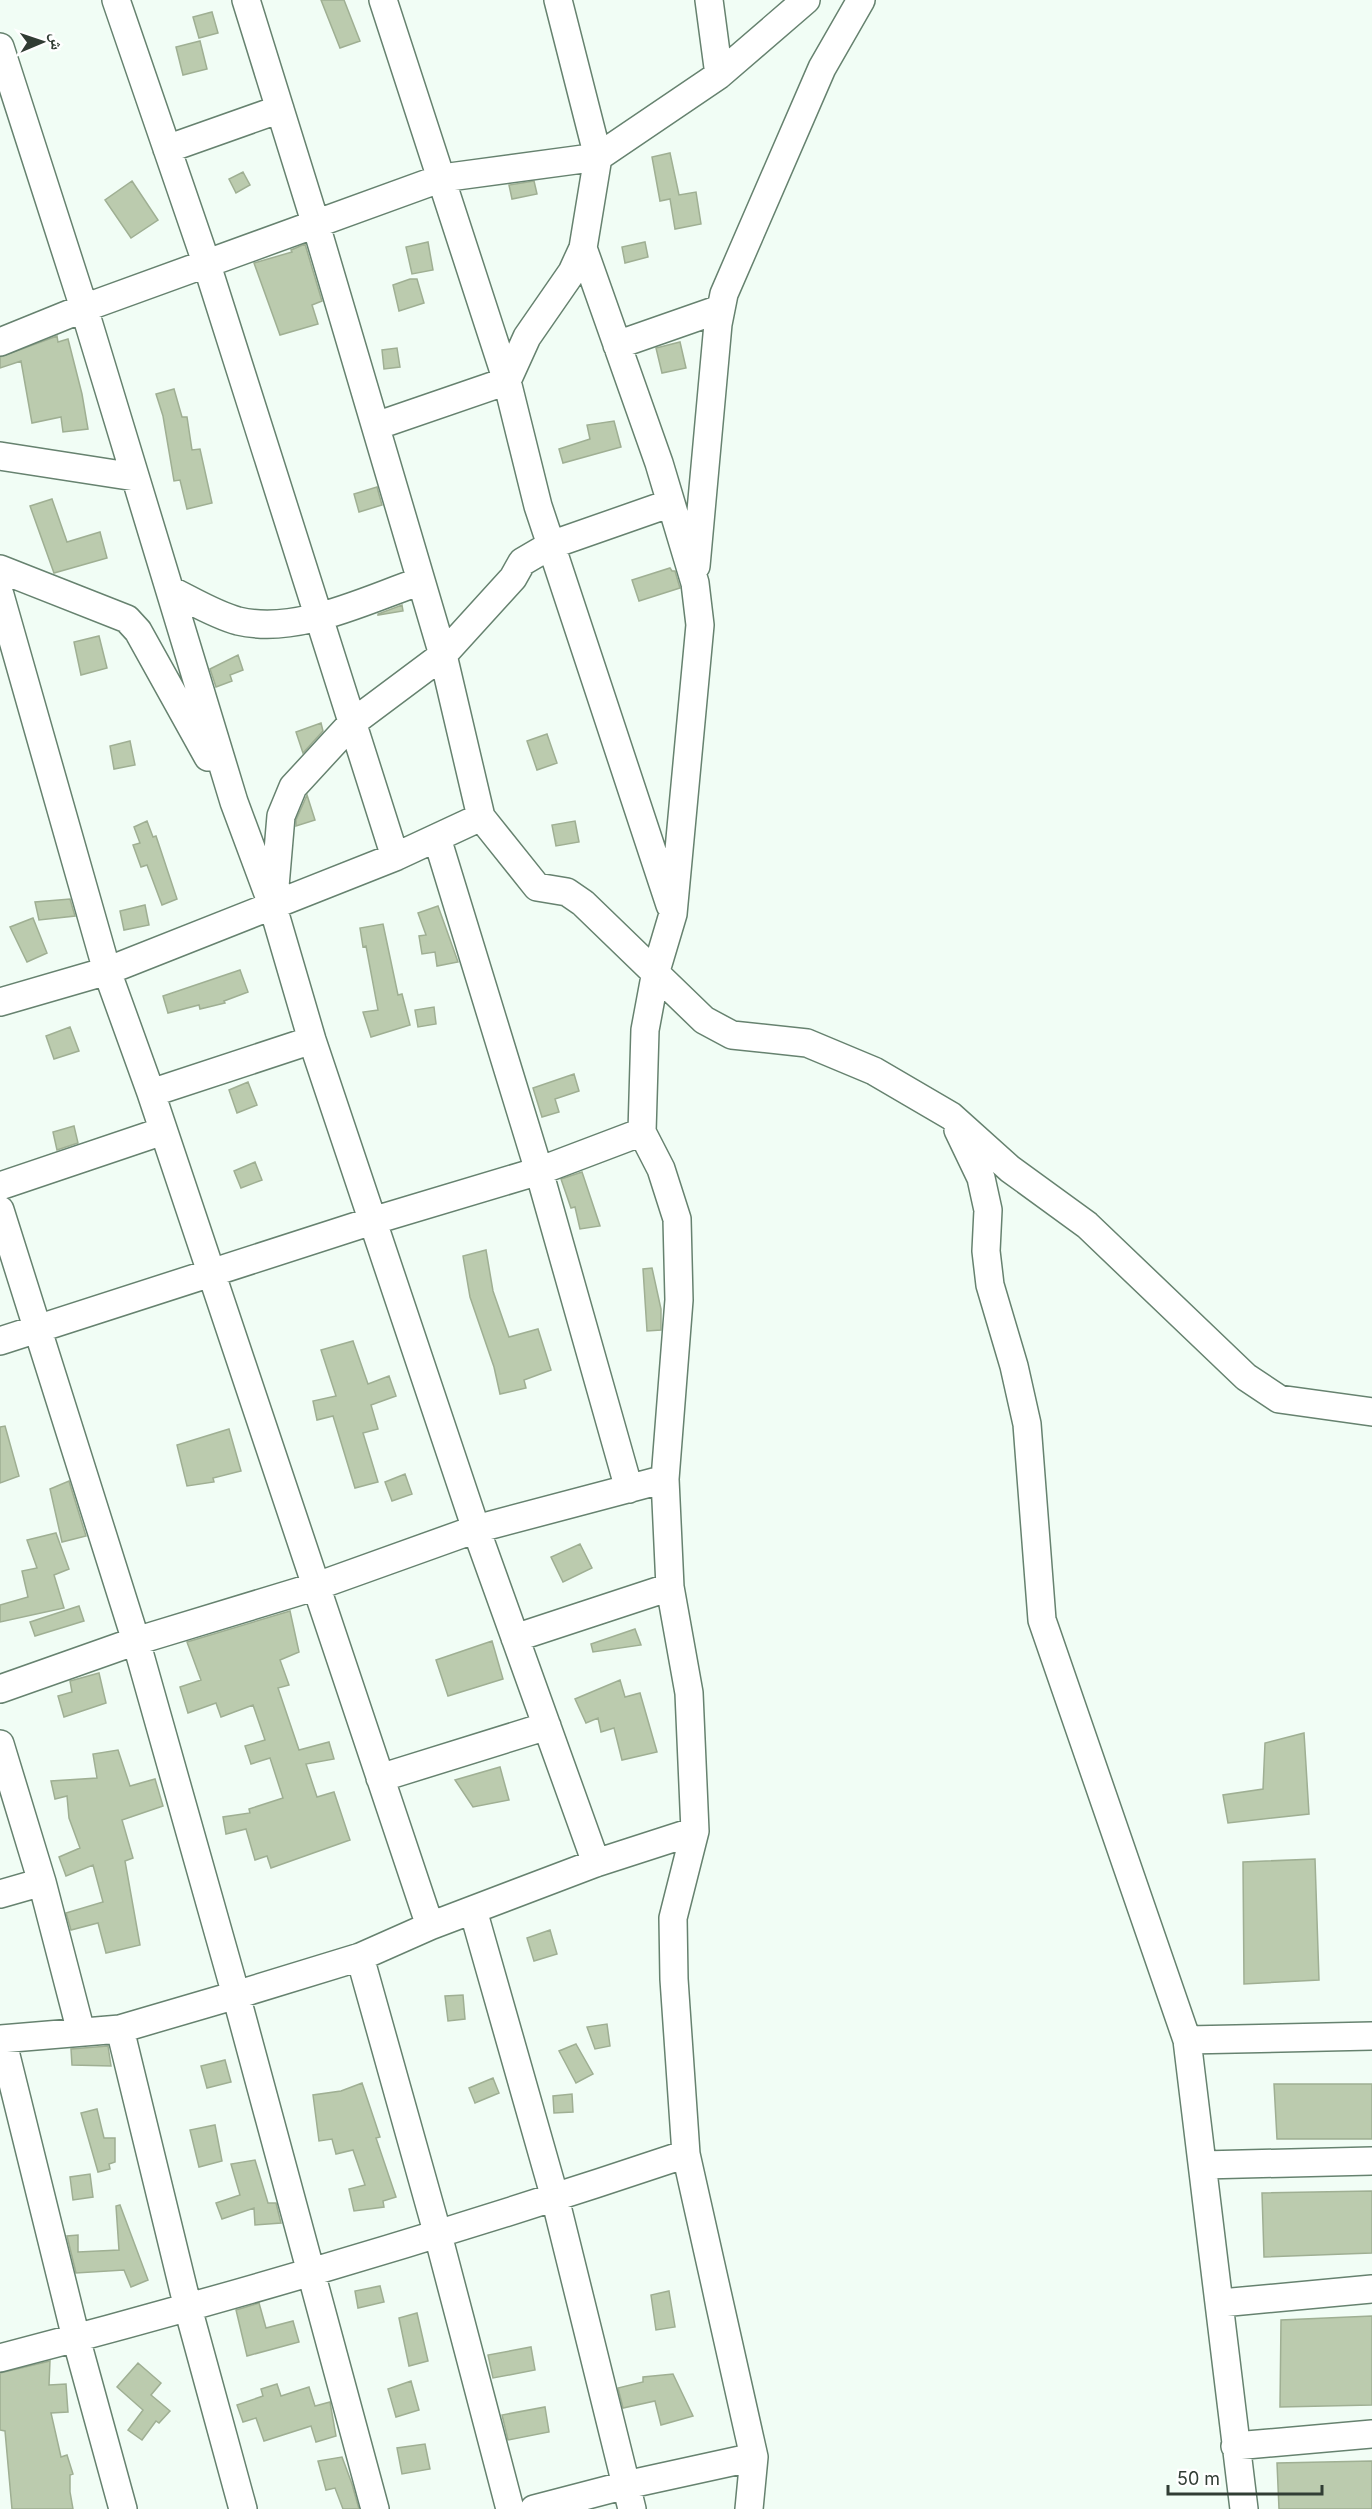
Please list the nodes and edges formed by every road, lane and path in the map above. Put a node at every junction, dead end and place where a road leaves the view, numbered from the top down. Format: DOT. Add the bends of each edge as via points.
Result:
graph roads {
  1 [pos="116,0"];
  2 [pos="246,0"];
  3 [pos="383,0"];
  4 [pos="558,0"];
  5 [pos="709,0"];
  6 [pos="806,0"];
  7 [pos="861,0"];
  8 [pos="0,47"];
  9 [pos="719,75"];
  10 [pos="280,109"];
  11 [pos="167,149"];
  12 [pos="598,157"];
  13 [pos="442,178"];
  14 [pos="316,225"];
  15 [pos="583,248"];
  16 [pos="207,265"];
  17 [pos="84,308"];
  18 [pos="720,309"];
  19 [pos="0,342"];
  20 [pos="617,345"];
  21 [pos="507,381"];
  22 [pos="376,426"];
  23 [pos="0,456"];
  24 [pos="135,477"];
  25 [pos="671,503"];
  26 [pos="551,545"];
  27 [pos="0,569"];
  28 [pos="421,581"];
  29 [pos="695,583"];
  30 [pos="170,590"];
  31 [pos="0,595"];
  32 [pos="318,617"];
  33 [pos="444,655"];
  34 [pos="352,723"];
  35 [pos="234,802"];
  36 [pos="481,817"];
  37 [pos="437,838"];
  38 [pos="395,857"];
  39 [pos="273,906"];
  40 [pos="673,914"];
  41 [pos="107,971"];
  42 [pos="656,971"];
  43 [pos="0,1002"];
  44 [pos="312,1040"];
  45 [pos="151,1093"];
  46 [pos="951,1116"];
  47 [pos="163,1131"];
  48 [pos="642,1132"];
  49 [pos="539,1171"];
  50 [pos="0,1186"];
  51 [pos="0,1210"];
  52 [pos="372,1221"];
  53 [pos="211,1272"];
  54 [pos="37,1329"];
  55 [pos="0,1341"];
  56 [pos="1372,1412"];
  57 [pos="665,1479"];
  58 [pos="629,1489"];
  59 [pos="476,1529"];
  60 [pos="317,1586"];
  61 [pos="670,1587"];
  62 [pos="515,1638"];
  63 [pos="136,1641"];
  64 [pos="0,1689"];
  65 [pos="547,1726"];
  66 [pos="0,1744"];
  67 [pos="380,1778"];
  68 [pos="695,1831"];
  69 [pos="596,1863"];
  70 [pos="42,1882"];
  71 [pos="0,1894"];
  72 [pos="473,1910"];
  73 [pos="430,1926"];
  74 [pos="360,1957"];
  75 [pos="236,1995"];
  76 [pos="120,2029"];
  77 [pos="81,2032"];
  78 [pos="1372,2036"];
  79 [pos="1,2039"];
  80 [pos="1187,2040"];
  81 [pos="686,2154"];
  82 [pos="1372,2161"];
  83 [pos="1203,2165"];
  84 [pos="555,2198"];
  85 [pos="438,2235"];
  86 [pos="312,2273"];
  87 [pos="1372,2289"];
  88 [pos="1221,2303"];
  89 [pos="188,2308"];
  90 [pos="76,2338"];
  91 [pos="0,2358"];
  92 [pos="1372,2434"];
  93 [pos="1235,2446"];
  94 [pos="754,2457"];
  95 [pos="629,2497"];
  96 [pos="123,2509"];
  97 [pos="243,2509"];
  98 [pos="375,2509"];
  99 [pos="510,2509"];
  100 [pos="534,2509"];
  101 [pos="749,2509"];
  102 [pos="1244,2509"];
  1 -- 11 [label="street"];
  2 -- 10 [label="street"];
  3 -- 13 [label="street"];
  4 -- 12 [label="street"];
  5 -- 9 [label="street"];
  6 -- 9 [label="street"];
  7 -- 18 [label="street" via="822,68"];
  8 -- 17 [label="street"];
  9 -- 12 [label="street"];
  10 -- 11 [label="street"];
  10 -- 14 [label="street"];
  11 -- 16 [label="street"];
  12 -- 13 [label="street"];
  12 -- 15 [label="street"];
  13 -- 14 [label="street"];
  13 -- 21 [label="street"];
  14 -- 16 [label="street"];
  14 -- 22 [label="street"];
  15 -- 20 [label="street"];
  15 -- 21 [label="street" via="572,272 526,337"];
  16 -- 17 [label="street"];
  16 -- 32 [label="street"];
  17 -- 19 [label="street"];
  17 -- 24 [label="street"];
  18 -- 20 [label="street"];
  18 -- 29 [label="street"];
  20 -- 25 [label="street"];
  21 -- 22 [label="street"];
  21 -- 26 [label="street"];
  22 -- 28 [label="street"];
  23 -- 24 [label="street"];
  24 -- 30 [label="street"];
  25 -- 26 [label="street"];
  25 -- 29 [label="street"];
  26 -- 33 [label="street" via="522,562 513,579"];
  26 -- 40 [label="street"];
  27 -- 35 [label="street" via="127,619 138,631"];
  28 -- 32 [label="street"];
  28 -- 33 [label="street"];
  29 -- 40 [label="street" via="700,625"];
  30 -- 32 [label="street" via="235,620 264,626"];
  30 -- 35 [label="street"];
  31 -- 41 [label="street"];
  32 -- 34 [label="street"];
  33 -- 34 [label="street"];
  33 -- 36 [label="street"];
  34 -- 38 [label="street"];
  34 -- 39 [label="street" via="293,787 281,816"];
  35 -- 39 [label="street"];
  36 -- 37 [label="street"];
  36 -- 42 [label="street" via="537,887 567,892 583,903"];
  37 -- 38 [label="street"];
  37 -- 49 [label="street"];
  38 -- 39 [label="street"];
  39 -- 41 [label="street"];
  39 -- 44 [label="street"];
  40 -- 42 [label="street"];
  41 -- 43 [label="street"];
  41 -- 45 [label="street"];
  42 -- 46 [label="street" via="704,1020 732,1035 807,1043 874,1071"];
  42 -- 48 [label="street" via="645,1030"];
  44 -- 45 [label="street"];
  44 -- 52 [label="street"];
  45 -- 47 [label="street"];
  46 -- 56 [label="street" via="1010,1169 1087,1225 1246,1377 1279,1399"];
  46 -- 80 [label="street" via="981,1178 988,1210 986,1251 990,1285 1027,1424 1042,1620"];
  47 -- 50 [label="street"];
  47 -- 53 [label="street"];
  48 -- 49 [label="street"];
  48 -- 57 [label="street" via="661,1169 677,1219 679,1300"];
  49 -- 52 [label="street"];
  49 -- 58 [label="street"];
  51 -- 54 [label="street"];
  52 -- 53 [label="street"];
  52 -- 59 [label="street"];
  53 -- 54 [label="street"];
  53 -- 60 [label="street"];
  54 -- 55 [label="street"];
  54 -- 63 [label="street"];
  57 -- 58 [label="street"];
  57 -- 61 [label="street"];
  58 -- 59 [label="street"];
  59 -- 60 [label="street"];
  59 -- 62 [label="street"];
  60 -- 63 [label="street"];
  60 -- 67 [label="street"];
  61 -- 62 [label="street"];
  61 -- 68 [label="street" via="688,1693"];
  62 -- 65 [label="street"];
  63 -- 64 [label="street"];
  63 -- 75 [label="street"];
  65 -- 67 [label="street"];
  65 -- 69 [label="street"];
  66 -- 70 [label="street"];
  67 -- 73 [label="street"];
  68 -- 69 [label="street"];
  68 -- 81 [label="street" via="673,1918"];
  69 -- 72 [label="street"];
  70 -- 71 [label="street"];
  70 -- 77 [label="street"];
  72 -- 73 [label="street"];
  72 -- 84 [label="street"];
  73 -- 74 [label="street"];
  74 -- 75 [label="street"];
  74 -- 85 [label="street"];
  75 -- 76 [label="street"];
  75 -- 86 [label="street"];
  76 -- 77 [label="street"];
  76 -- 89 [label="street"];
  77 -- 79 [label="street"];
  78 -- 80 [label="street"];
  79 -- 90 [label="street"];
  80 -- 83 [label="street"];
  81 -- 84 [label="street"];
  81 -- 94 [label="street"];
  82 -- 83 [label="street"];
  83 -- 88 [label="street"];
  84 -- 85 [label="street"];
  84 -- 95 [label="street"];
  85 -- 86 [label="street"];
  85 -- 99 [label="street"];
  86 -- 89 [label="street"];
  86 -- 98 [label="street"];
  87 -- 88 [label="street"];
  88 -- 93 [label="street"];
  89 -- 90 [label="street"];
  89 -- 97 [label="street"];
  90 -- 91 [label="street"];
  90 -- 96 [label="street"];
  92 -- 93 [label="street"];
  93 -- 102 [label="street"];
  94 -- 95 [label="street"];
  94 -- 101 [label="street"];
  95 -- 100 [label="street"];
}
